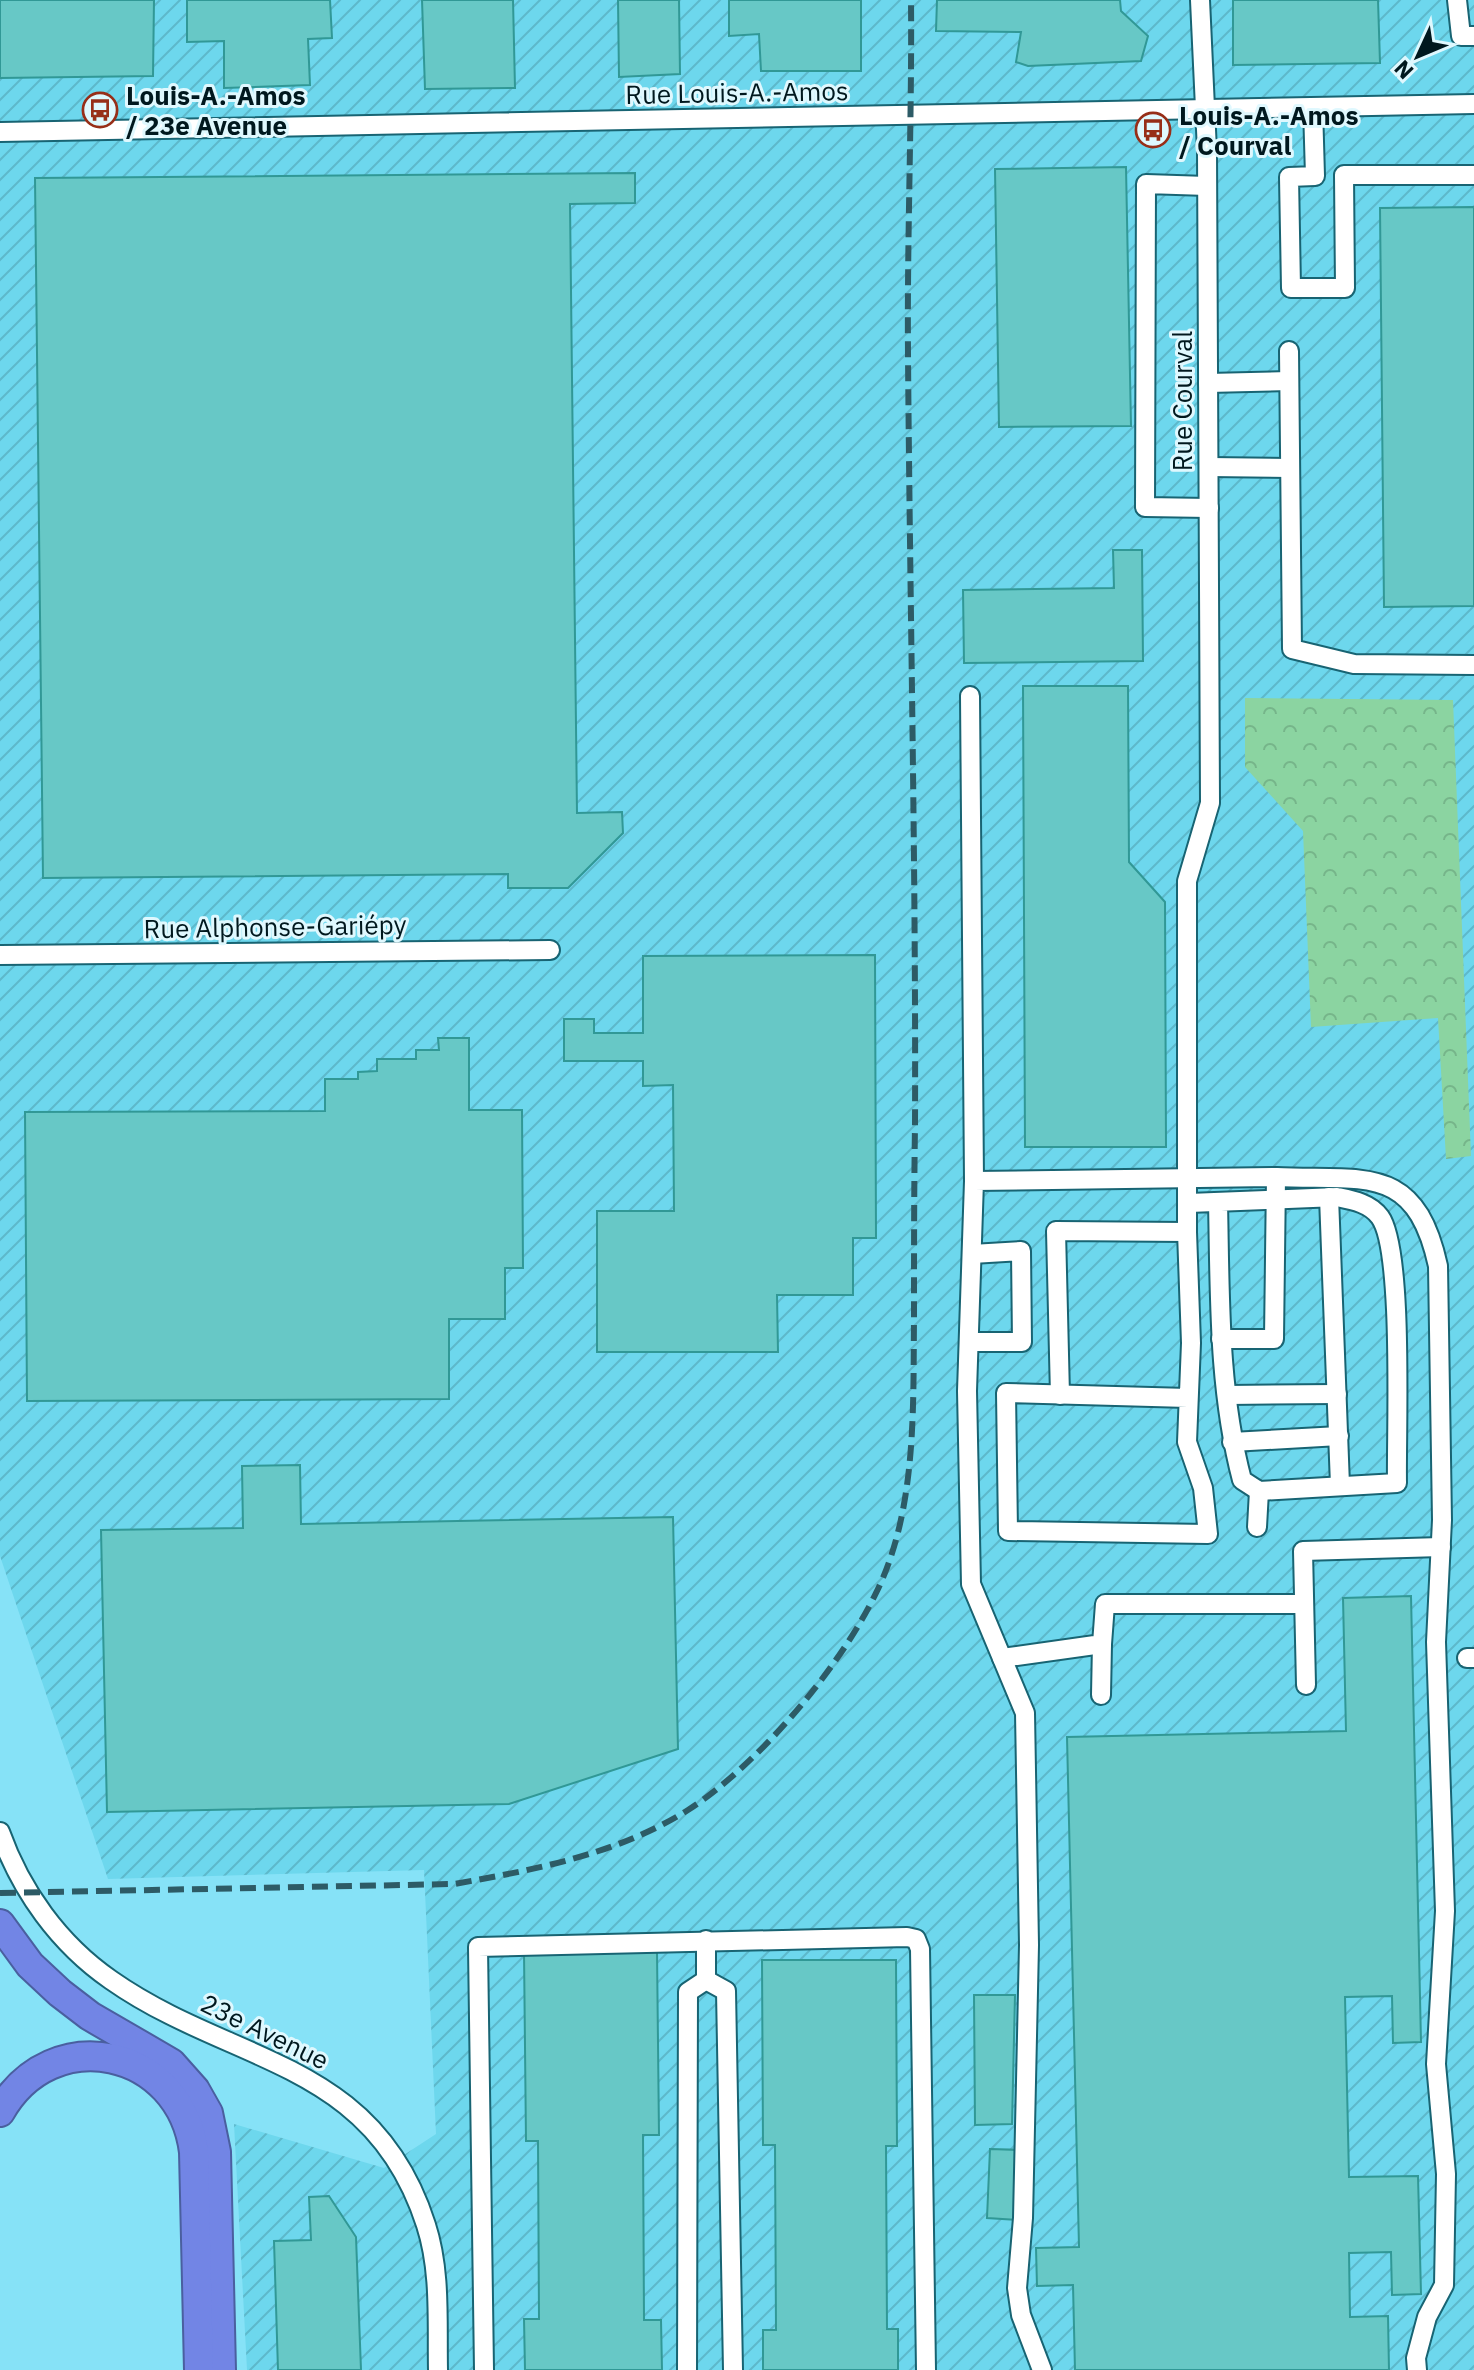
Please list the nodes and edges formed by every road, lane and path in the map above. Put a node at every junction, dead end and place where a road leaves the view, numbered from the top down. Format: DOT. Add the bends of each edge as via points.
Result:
graph roads {
  1 [pos="1200,0"];
  2 [pos="1457,0"];
  3 [pos="1474,36"];
  4 [pos="1474,104"];
  5 [pos="1313,107"];
  6 [pos="1203,109"];
  7 [pos="0,132"];
  8 [pos="1344,175"];
  9 [pos="1474,175"];
  10 [pos="1315,176"];
  11 [pos="1207,186"];
  12 [pos="1289,351"];
  13 [pos="1289,381"];
  14 [pos="1208,383"];
  15 [pos="1209,467"];
  16 [pos="1290,468"];
  17 [pos="1209,508"];
  18 [pos="1474,665"];
  19 [pos="970,696"];
  20 [pos="550,950"];
  21 [pos="0,955"];
  22 [pos="1276,1177"];
  23 [pos="1188,1180"];
  24 [pos="974,1181"];
  25 [pos="1366,1181"];
  26 [pos="1329,1197"];
  27 [pos="1276,1201"];
  28 [pos="1359,1201"];
  29 [pos="1218,1202"];
  30 [pos="1189,1203"];
  31 [pos="1187,1232"];
  32 [pos="972,1254"];
  33 [pos="1221,1339"];
  34 [pos="969,1342"];
  35 [pos="1337,1394"];
  36 [pos="1060,1395"];
  37 [pos="1227,1395"];
  38 [pos="1188,1398"];
  39 [pos="1339,1436"];
  40 [pos="1232,1442"];
  41 [pos="1340,1485"];
  42 [pos="1259,1491"];
  43 [pos="1257,1527"];
  44 [pos="1441,1547"];
  45 [pos="1304,1604"];
  46 [pos="1102,1644"];
  47 [pos="1002,1658"];
  48 [pos="1306,1685"];
  49 [pos="1101,1695"];
  50 [pos="0,1832"];
  51 [pos="0,1924"];
  52 [pos="706,1940"];
  53 [pos="706,1980"];
  54 [pos="0,2112"];
  55 [pos="199,2370"];
  56 [pos="221,2370"];
  57 [pos="438,2370"];
  58 [pos="484,2370"];
  59 [pos="687,2370"];
  60 [pos="733,2370"];
  61 [pos="926,2370"];
  62 [pos="1042,2370"];
  63 [pos="1417,2370"];
  1 -- 6 [label="street, Rue Courval"];
  2 -- 3 [label="street" via="1461,36"];
  4 -- 5 [label="street, Rue Louis-A.-Amos"];
  5 -- 6 [label="street, Rue Louis-A.-Amos"];
  5 -- 10 [label="street"];
  6 -- 7 [label="street, Rue Louis-A.-Amos"];
  6 -- 11 [label="street, Rue Courval"];
  8 -- 9 [label="street"];
  8 -- 10 [label="street"];
  8 -- 10 [label="street" via="1345,288 1291,288 1289,177"];
  11 -- 14 [label="street, Rue Courval"];
  11 -- 17 [label="street" via="1146,184 1145,507"];
  12 -- 13 [label="street"];
  13 -- 14 [label="street"];
  13 -- 16 [label="street"];
  14 -- 15 [label="street, Rue Courval"];
  15 -- 16 [label="street"];
  15 -- 17 [label="street, Rue Courval"];
  16 -- 18 [label="street" via="1292,649 1354,664"];
  17 -- 23 [label="street, Rue Courval" via="1210,803 1187,881"];
  19 -- 24 [label="street"];
  20 -- 21 [label="street, Rue Alphonse-Gariépy"];
  22 -- 23 [label="street"];
  22 -- 25 [label="street"];
  22 -- 27 [label="street"];
  23 -- 24 [label="street"];
  23 -- 30 [label="street, Rue Courval"];
  24 -- 32 [label="street"];
  25 -- 28 [label="street"];
  25 -- 44 [label="street" via="1401,1190 1417,1208 1438,1266"];
  26 -- 27 [label="street"];
  26 -- 28 [label="street"];
  26 -- 35 [label="street"];
  27 -- 29 [label="street"];
  27 -- 33 [label="street" via="1274,1339"];
  28 -- 41 [label="street" via="1381,1218 1394,1258 1397,1483"];
  29 -- 30 [label="street"];
  29 -- 33 [label="street"];
  30 -- 31 [label="street, Rue Courval"];
  31 -- 36 [label="street" via="1056,1231"];
  31 -- 38 [label="street, Rue Courval"];
  32 -- 34 [label="street"];
  32 -- 34 [label="street" via="1021,1251 1022,1342"];
  33 -- 37 [label="street"];
  34 -- 47 [label="street" via="971,1584"];
  35 -- 37 [label="street"];
  35 -- 39 [label="street"];
  36 -- 38 [label="street"];
  36 -- 38 [label="street, Rue Courval" via="1006,1393 1008,1531 1208,1534 1203,1488 1187,1442"];
  37 -- 40 [label="street"];
  39 -- 40 [label="street"];
  39 -- 41 [label="street"];
  40 -- 42 [label="street" via="1242,1480"];
  41 -- 42 [label="street"];
  42 -- 43 [label="street"];
  44 -- 45 [label="street" via="1303,1551"];
  44 -- 63 [label="street" via="1436,1642 1445,1911 1436,2064 1446,2174 1444,2285 1427,2317"];
  45 -- 46 [label="street" via="1105,1604"];
  45 -- 48 [label="street"];
  46 -- 47 [label="street"];
  46 -- 49 [label="street"];
  47 -- 62 [label="street" via="1026,1728 1029,1960 1017,2288 1021,2315"];
  50 -- 57 [label="street, 23e Avenue" via="29,1893 66,1941 97,1970 163,2011 312,2080 354,2110 378,2136 399,2164 427,2227 436,2277"];
  51 -- 56 [label="highway" via="30,1965 60,1993 171,2063 208,2113 216,2152"];
  52 -- 53 [label="street"];
  52 -- 58 [label="street" via="478,1947"];
  52 -- 61 [label="street" via="916,1939"];
  53 -- 59 [label="street" via="688,1992"];
  53 -- 60 [label="street" via="726,1991"];
  54 -- 55 [label="highway" via="16,2088 37,2071 78,2057 108,2057 135,2065 169,2092 189,2127 194,2152"];
}
